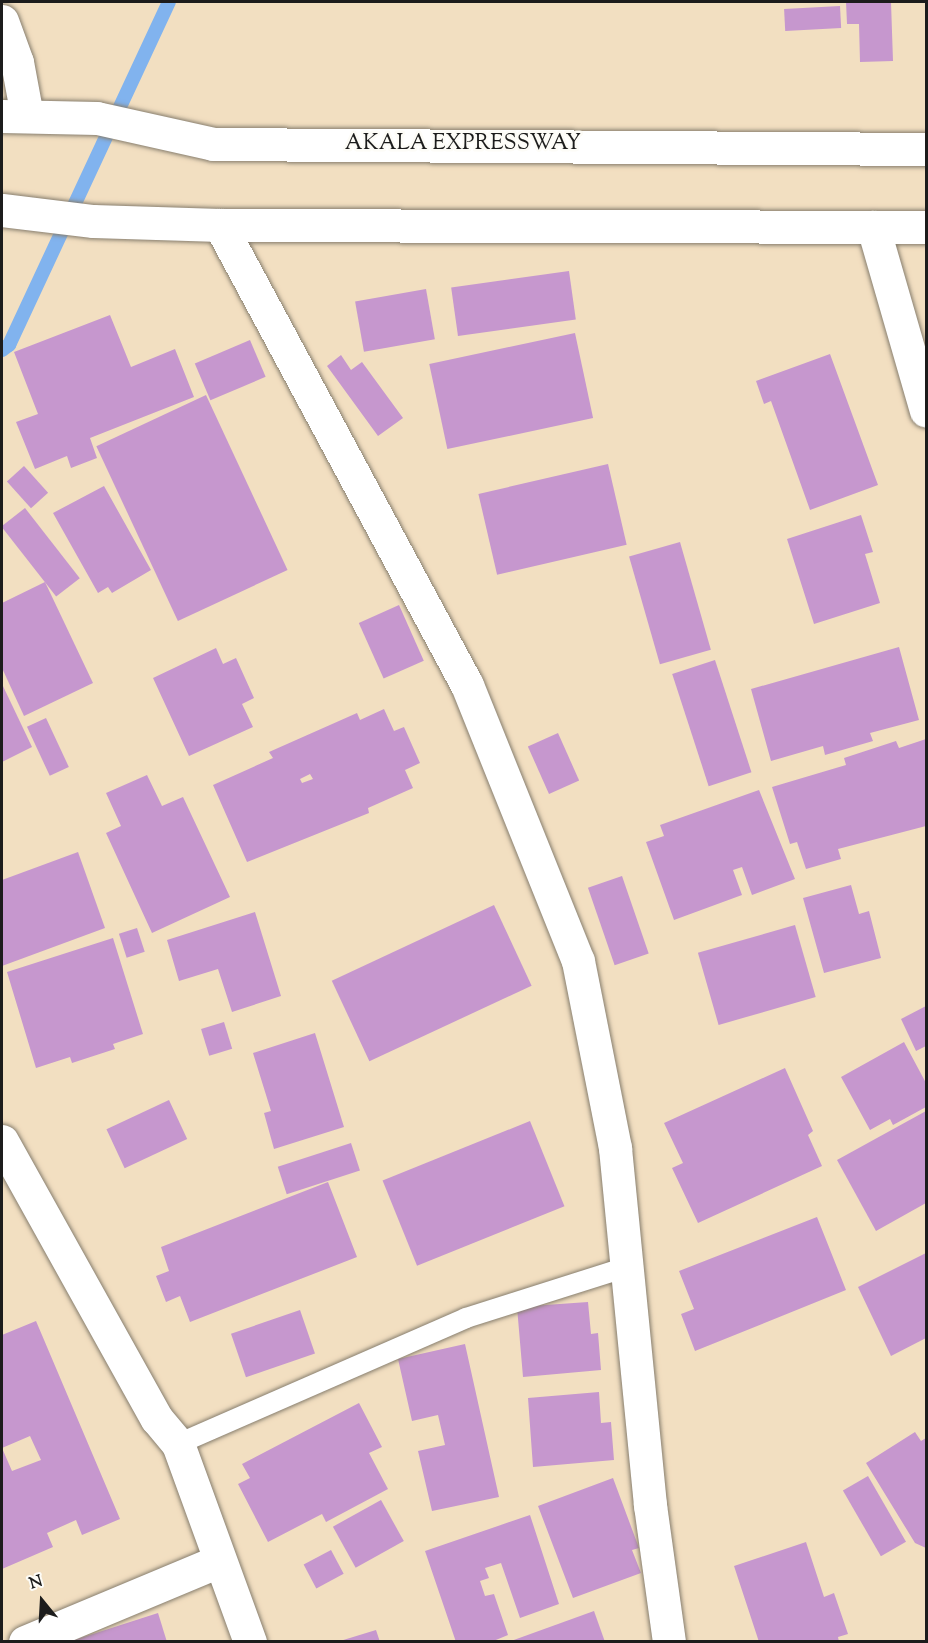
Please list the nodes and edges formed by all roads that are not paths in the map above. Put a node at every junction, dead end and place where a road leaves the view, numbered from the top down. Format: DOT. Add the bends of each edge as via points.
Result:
graph roads {
  1 [pos="2,21"];
  2 [pos="14,116"];
  3 [pos="927,149"];
  4 [pos="2,210"];
  5 [pos="220,225"];
  6 [pos="873,227"];
  7 [pos="927,227"];
  8 [pos="927,411"];
  9 [pos="2,1141"];
  10 [pos="627,1267"];
  11 [pos="178,1444"];
  12 [pos="219,1562"];
  13 [pos="25,1641"];
  14 [pos="250,1641"];
  15 [pos="669,1641"];
  1 -- 2 [label="street" via="16,62"];
  2 -- 3 [label="street, AKALA EXPRESSWAY" via="96,118 213,144"];
  4 -- 5 [label="street" via="93,221"];
  5 -- 6 [label="street"];
  5 -- 10 [label="street" via="467,685 578,961 615,1149"];
  6 -- 7 [label="street"];
  6 -- 8 [label="street"];
  9 -- 11 [label="street" via="157,1419"];
  10 -- 11 [label="lane" via="466,1318"];
  10 -- 15 [label="street" via="650,1505"];
  11 -- 12 [label="street"];
  12 -- 13 [label="street"];
  12 -- 14 [label="street"];
}
